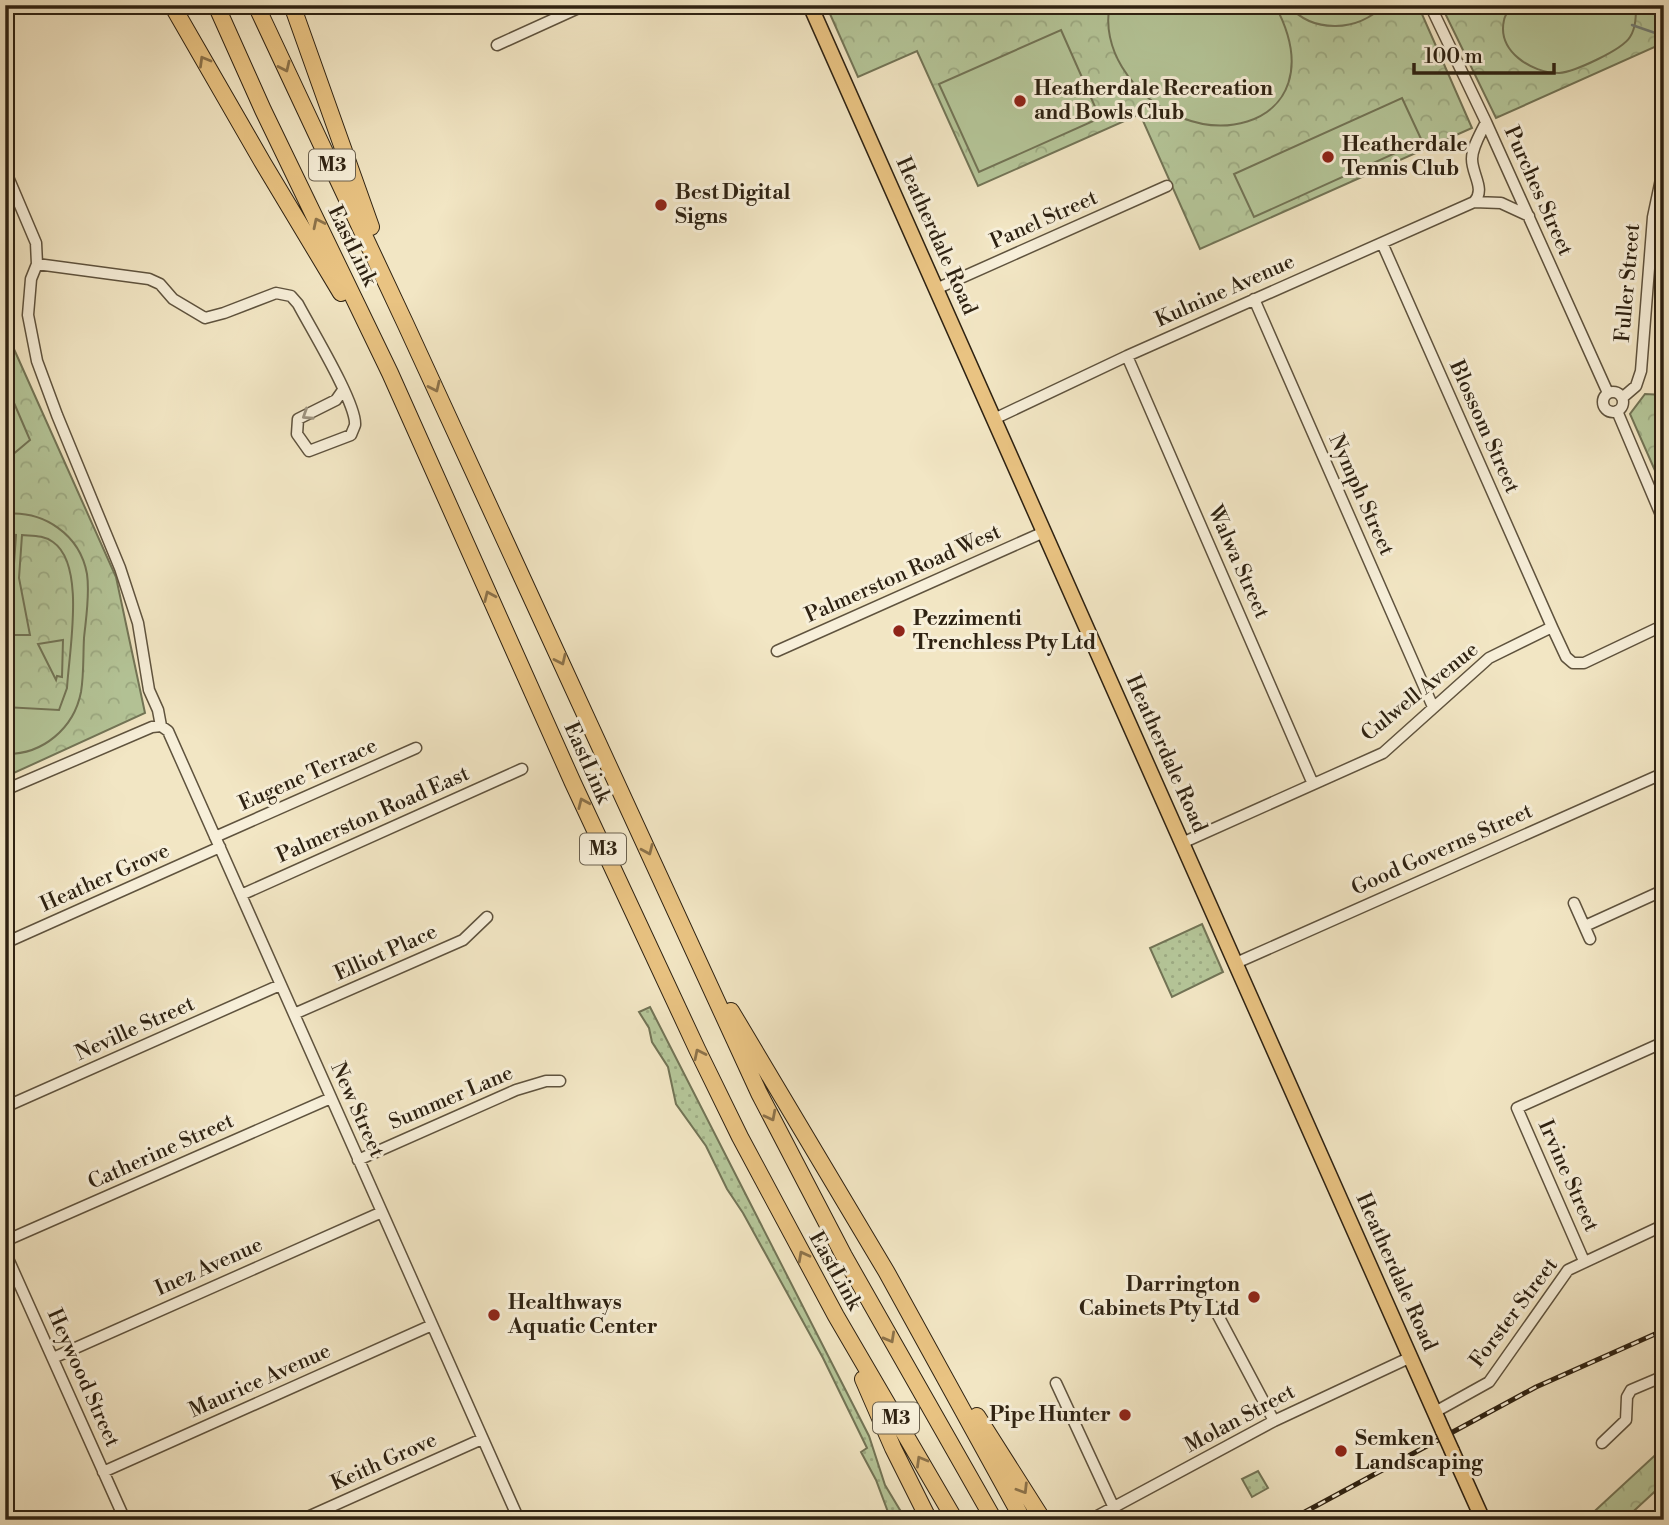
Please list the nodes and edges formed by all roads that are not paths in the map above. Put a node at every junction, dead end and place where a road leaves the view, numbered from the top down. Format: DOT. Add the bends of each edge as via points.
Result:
graph roads {
  1 [pos="172,5"];
  2 [pos="216,5"];
  3 [pos="256,5"];
  4 [pos="292,5"];
  5 [pos="586,5"];
  6 [pos="810,5"];
  7 [pos="1430,5"];
  8 [pos="497,45"];
  9 [pos="1486,122"];
  10 [pos="1664,165"];
  11 [pos="5,170"];
  12 [pos="1167,186"];
  13 [pos="1474,202"];
  14 [pos="1528,216"];
  15 [pos="1382,243"];
  16 [pos="37,264"];
  17 [pos="936,289"];
  18 [pos="1254,299"];
  19 [pos="406,325"];
  20 [pos="1127,356"];
  21 [pos="390,373"];
  22 [pos="343,390"];
  23 [pos="1608,393"];
  24 [pos="1622,398"];
  25 [pos="1617,411"];
  26 [pos="994,419"];
  27 [pos="1664,522"];
  28 [pos="1044,532"];
  29 [pos="1664,625"];
  30 [pos="1552,627"];
  31 [pos="777,651"];
  32 [pos="1433,707"];
  33 [pos="156,727"];
  34 [pos="416,748"];
  35 [pos="522,769"];
  36 [pos="1664,773"];
  37 [pos="1313,784"];
  38 [pos="5,790"];
  39 [pos="217,842"];
  40 [pos="1182,843"];
  41 [pos="1664,890"];
  42 [pos="241,895"];
  43 [pos="1574,903"];
  44 [pos="487,917"];
  45 [pos="1585,926"];
  46 [pos="1590,939"];
  47 [pos="5,943"];
  48 [pos="690,943"];
  49 [pos="1236,963"];
  50 [pos="280,985"];
  51 [pos="293,1014"];
  52 [pos="1664,1042"];
  53 [pos="560,1081"];
  54 [pos="331,1098"];
  55 [pos="5,1107"];
  56 [pos="358,1160"];
  57 [pos="382,1212"];
  58 [pos="1664,1225"];
  59 [pos="5,1241"];
  60 [pos="5,1252"];
  61 [pos="1584,1261"];
  62 [pos="1213,1306"];
  63 [pos="836,1317"];
  64 [pos="432,1325"];
  65 [pos="919,1329"];
  66 [pos="1411,1357"];
  67 [pos="53,1358"];
  68 [pos="1664,1376"];
  69 [pos="1056,1383"];
  70 [pos="1435,1412"];
  71 [pos="1274,1421"];
  72 [pos="482,1439"];
  73 [pos="1602,1443"];
  74 [pos="103,1472"];
  75 [pos="1114,1508"];
  76 [pos="125,1520"];
  77 [pos="301,1520"];
  78 [pos="519,1520"];
  79 [pos="929,1520"];
  80 [pos="955,1520"];
  81 [pos="994,1520"];
  82 [pos="1023,1520"];
  83 [pos="1043,1520"];
  84 [pos="1090,1520"];
  85 [pos="1483,1520"];
  21 -- 1 [label="highway, one-way"];
  21 -- 2 [label="highway, EastLink / M3, one-way"];
  3 -- 19 [label="highway, EastLink / M3, one-way"];
  4 -- 19 [label="highway"];
  5 -- 8 [label="street"];
  6 -- 17 [label="main road, Heatherdale Road"];
  7 -- 9 [label="street, Purches Street"];
  9 -- 13 [label="street" via="1472,160 1479,189"];
  9 -- 14 [label="street, Purches Street"];
  10 -- 24 [label="street, Fuller Street" via="1653,217 1641,371 1636,386"];
  11 -- 16 [label="street" via="33,236"];
  12 -- 17 [label="street, Panel Street"];
  13 -- 14 [label="street" via="1501,203"];
  13 -- 15 [label="street, Kulnine Avenue"];
  14 -- 23 [label="street, Purches Street"];
  15 -- 18 [label="street, Kulnine Avenue"];
  15 -- 30 [label="street, Blossom Street"];
  16 -- 22 [label="street" via="149,279 205,318 276,293 290,296"];
  16 -- 33 [label="street, New Street" via="28,315 37,361 138,623 149,690 158,710"];
  17 -- 26 [label="main road, Heatherdale Road"];
  18 -- 20 [label="street, Kulnine Avenue"];
  18 -- 32 [label="street, Nymph Street"];
  19 -- 48 [label="highway, EastLink / M3, one-way"];
  20 -- 26 [label="street, Kulnine Avenue"];
  20 -- 37 [label="street, Walwa Street"];
  63 -- 21 [label="highway, EastLink / M3, one-way" via="740,1137 662,976"];
  22 -- 22 [label="street, one-way" via="336,400 298,419 297,434 309,450 351,435 355,425"];
  23 -- 24 [label="street"];
  23 -- 25 [label="street, Purches Street" via="1604,404"];
  24 -- 25 [label="street"];
  25 -- 27 [label="street, Purches Street"];
  26 -- 28 [label="main road, Heatherdale Road"];
  28 -- 31 [label="street, Palmerston Road West"];
  28 -- 40 [label="main road, Heatherdale Road"];
  29 -- 30 [label="street" via="1584,663 1566,657"];
  30 -- 32 [label="street, Culwell Avenue" via="1489,658"];
  32 -- 37 [label="street, Culwell Avenue" via="1383,753"];
  33 -- 38 [label="street"];
  33 -- 39 [label="street, New Street" via="167,731"];
  34 -- 39 [label="street, Eugene Terrace"];
  35 -- 42 [label="street, Palmerston Road East"];
  36 -- 49 [label="street, Good Governs Street"];
  37 -- 40 [label="street, Culwell Avenue"];
  39 -- 42 [label="street, New Street"];
  39 -- 47 [label="street, Heather Grove"];
  40 -- 49 [label="main road, Heatherdale Road"];
  41 -- 45 [label="street"];
  42 -- 50 [label="street, New Street"];
  43 -- 45 [label="street"];
  44 -- 51 [label="street, Elliot Place" via="463,940"];
  45 -- 46 [label="street"];
  48 -- 65 [label="highway"];
  48 -- 81 [label="highway, EastLink / M3, one-way" via="759,1093 844,1256"];
  49 -- 66 [label="main road, Heatherdale Road"];
  50 -- 51 [label="street, New Street"];
  50 -- 55 [label="street, Neville Street"];
  51 -- 54 [label="street, New Street"];
  52 -- 61 [label="street, Irvine Street" via="1517,1108"];
  53 -- 56 [label="street, Summer Lane" via="516,1090"];
  54 -- 56 [label="street, New Street"];
  54 -- 59 [label="street, Catherine Street"];
  56 -- 57 [label="street, New Street"];
  57 -- 64 [label="street, New Street"];
  57 -- 67 [label="street, Inez Avenue"];
  58 -- 61 [label="street, Forster Street"];
  60 -- 67 [label="street, Heywood Street"];
  61 -- 70 [label="street, Forster Street" via="1568,1270 1489,1382"];
  62 -- 71 [label="street"];
  63 -- 79 [label="highway"];
  80 -- 63 [label="highway, EastLink / M3, one-way"];
  64 -- 72 [label="street, New Street"];
  64 -- 74 [label="street, Maurice Avenue"];
  65 -- 82 [label="highway"];
  65 -- 83 [label="highway, one-way"];
  66 -- 70 [label="main road, Heatherdale Road"];
  66 -- 71 [label="street, Molan Street"];
  67 -- 74 [label="street, Heywood Street"];
  68 -- 73 [label="street" via="1631,1390 1626,1420"];
  69 -- 75 [label="street"];
  70 -- 85 [label="main road, Heatherdale Road, bridge"];
  71 -- 75 [label="street, Molan Street"];
  72 -- 77 [label="street, Keith Grove"];
  72 -- 78 [label="street, New Street"];
  74 -- 76 [label="street, Heywood Street"];
  75 -- 84 [label="street, Molan Street"];
}
